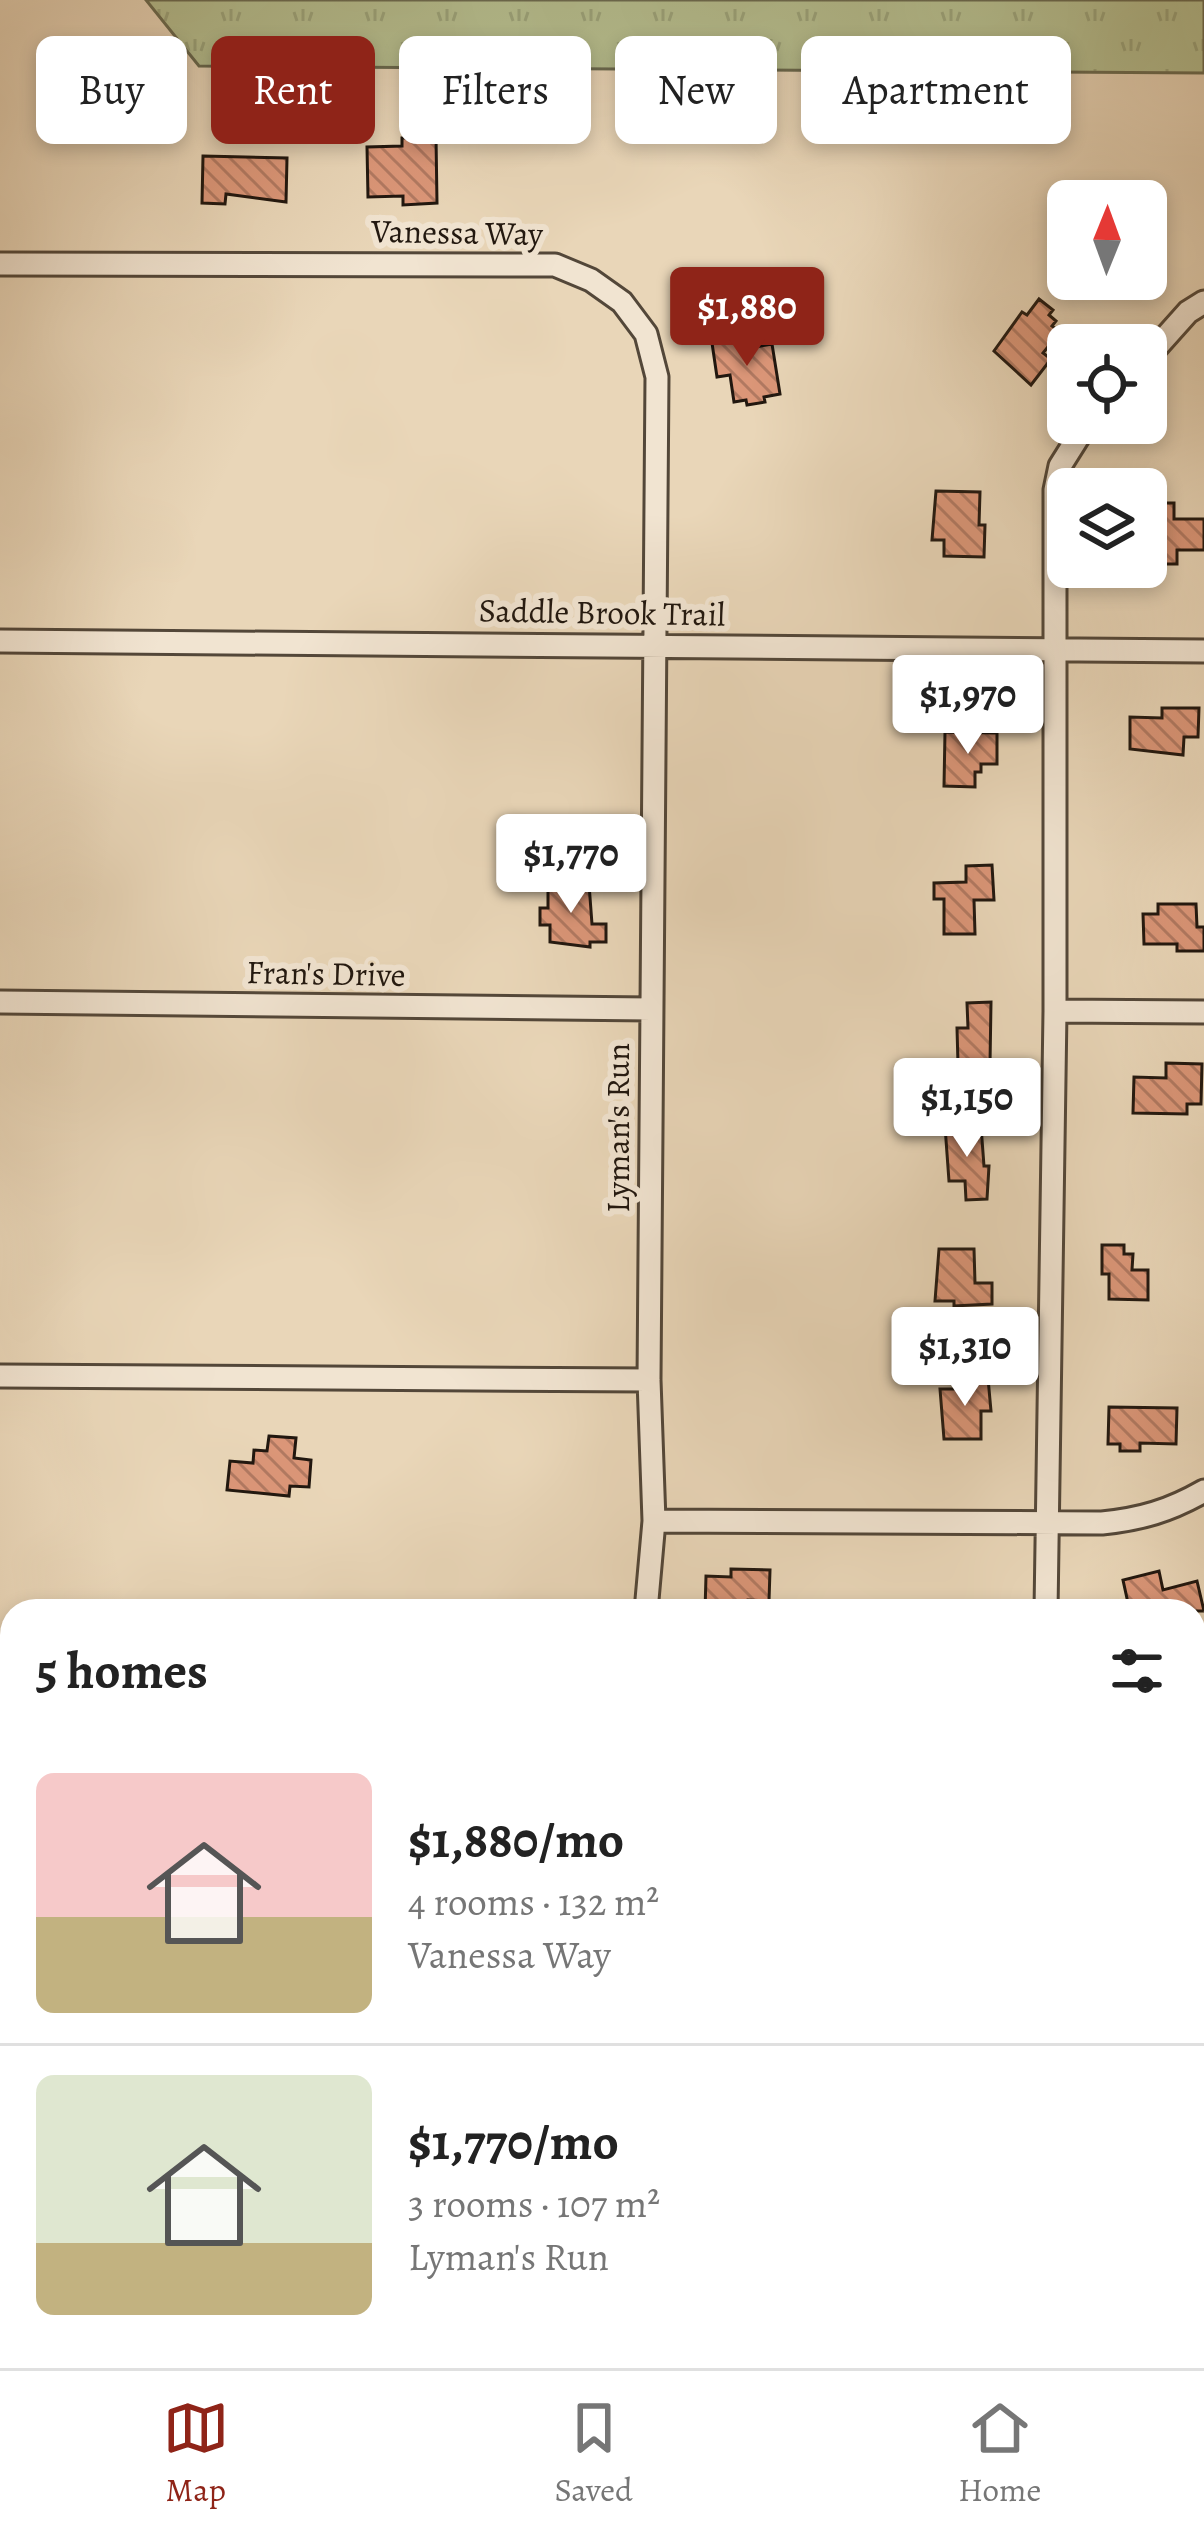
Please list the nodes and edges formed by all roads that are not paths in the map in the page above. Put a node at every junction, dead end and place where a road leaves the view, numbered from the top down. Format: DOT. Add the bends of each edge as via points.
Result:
graph roads {
  1 [pos="0,264"];
  2 [pos="1204,302"];
  3 [pos="1167,336"];
  4 [pos="1074,444"];
  5 [pos="0,641"];
  6 [pos="658,645"];
  7 [pos="1054,650"];
  8 [pos="1204,651"];
  9 [pos="0,1002"];
  10 [pos="651,1009"];
  11 [pos="1055,1011"];
  12 [pos="1204,1012"];
  13 [pos="0,1376"];
  14 [pos="649,1380"];
  15 [pos="1204,1491"];
  16 [pos="654,1521"];
  17 [pos="1046,1522"];
  18 [pos="647,1599"];
  19 [pos="1046,1599"];
  1 -- 6 [label="street, Vanessa Way" via="555,265 591,280 622,302 646,334 657,377"];
  2 -- 3 [label="street"];
  4 -- 7 [label="street" via="1055,490"];
  5 -- 6 [label="street, Saddle Brook Trail"];
  6 -- 7 [label="street, Saddle Brook Trail"];
  6 -- 10 [label="street, Lyman's Run"];
  7 -- 8 [label="street, Saddle Brook Trail"];
  7 -- 11 [label="street"];
  9 -- 10 [label="street, Fran's Drive"];
  10 -- 14 [label="street, Lyman's Run"];
  11 -- 12 [label="street"];
  11 -- 17 [label="street"];
  13 -- 14 [label="street"];
  14 -- 16 [label="street, Lyman's Run"];
  15 -- 17 [label="street" via="1143,1519"];
  16 -- 17 [label="street"];
  16 -- 18 [label="street, Lyman's Run"];
  17 -- 19 [label="street"];
}
